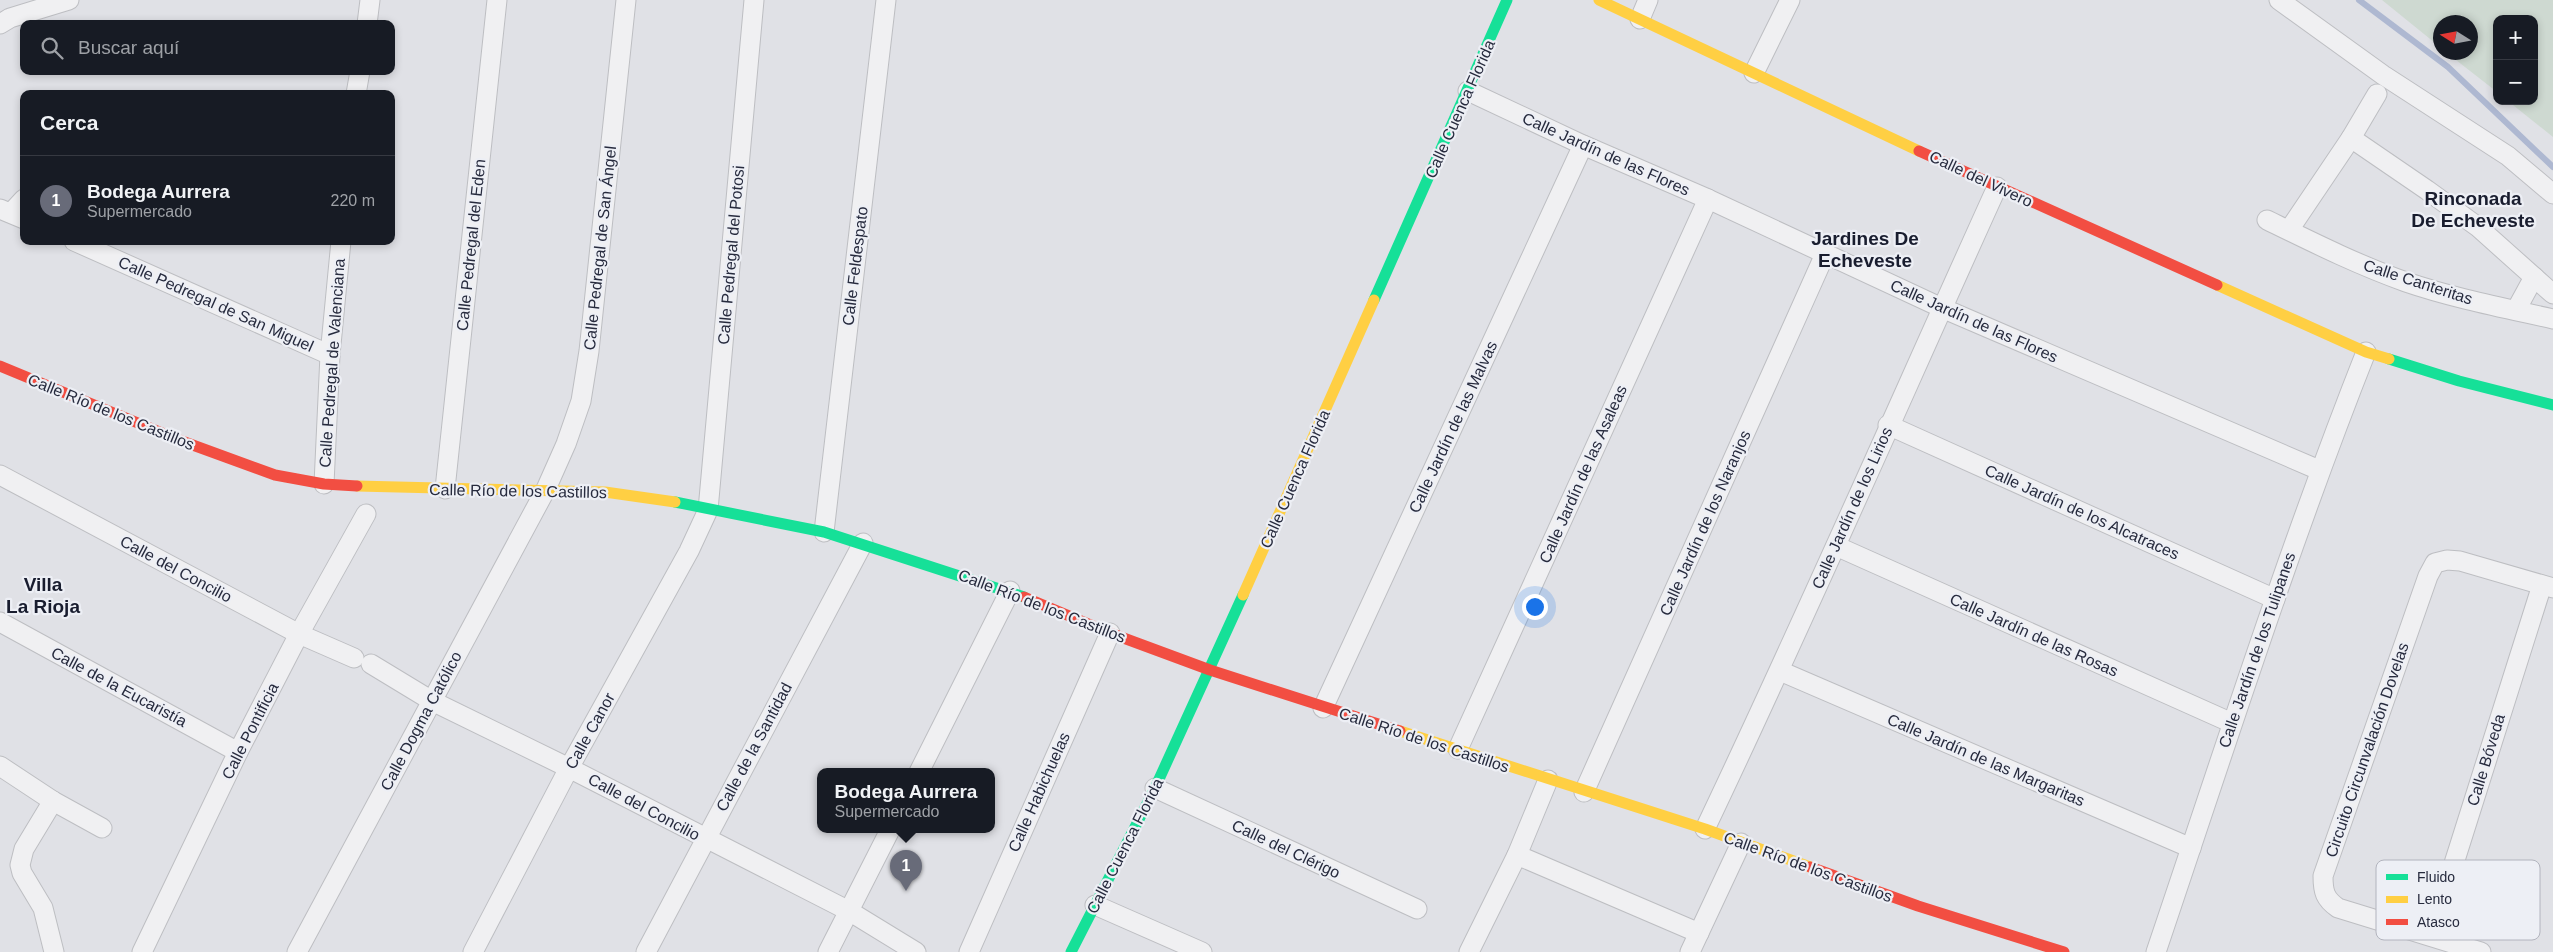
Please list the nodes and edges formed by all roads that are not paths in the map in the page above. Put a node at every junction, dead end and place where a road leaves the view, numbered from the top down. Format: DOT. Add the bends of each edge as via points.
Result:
graph roads {
  1 [pos="69,0"];
  2 [pos="370,0"];
  3 [pos="497,0"];
  4 [pos="626,0"];
  5 [pos="754,0"];
  6 [pos="886,0"];
  7 [pos="1507,0"];
  8 [pos="1598,0"];
  9 [pos="1648,0"];
  10 [pos="1790,0"];
  11 [pos="2279,0"];
  12 [pos="1640,18"];
  13 [pos="368,20"];
  14 [pos="0,24"];
  15 [pos="1754,73"];
  16 [pos="359,75"];
  17 [pos="357,90"];
  18 [pos="1468,91"];
  19 [pos="2377,94"];
  20 [pos="2351,138"];
  21 [pos="1584,145"];
  22 [pos="1998,187"];
  23 [pos="2553,194"];
  24 [pos="1708,199"];
  25 [pos="20,204"];
  26 [pos="12,214"];
  27 [pos="2267,220"];
  28 [pos="2289,230"];
  29 [pos="83,245"];
  30 [pos="341,245"];
  31 [pos="1825,254"];
  32 [pos="2534,277"];
  33 [pos="2553,294"];
  34 [pos="1942,308"];
  35 [pos="2516,310"];
  36 [pos="2553,319"];
  37 [pos="2366,352"];
  38 [pos="330,355"];
  39 [pos="0,366"];
  40 [pos="2553,405"];
  41 [pos="1888,425"];
  42 [pos="2319,470"];
  43 [pos="0,475"];
  44 [pos="324,484"];
  45 [pos="445,489"];
  46 [pos="546,489"];
  47 [pos="708,510"];
  48 [pos="366,514"];
  49 [pos="824,532"];
  50 [pos="863,543"];
  51 [pos="1836,546"];
  52 [pos="2547,586"];
  53 [pos="1010,591"];
  54 [pos="2275,598"];
  55 [pos="0,622"];
  56 [pos="1110,633"];
  57 [pos="299,634"];
  58 [pos="1210,670"];
  59 [pos="1780,671"];
  60 [pos="432,701"];
  61 [pos="1324,708"];
  62 [pos="2232,723"];
  63 [pos="1458,749"];
  64 [pos="238,752"];
  65 [pos="0,766"];
  66 [pos="569,768"];
  67 [pos="920,768"];
  68 [pos="1548,780"];
  69 [pos="1155,788"];
  70 [pos="1584,792"];
  71 [pos="53,801"];
  72 [pos="102,828"];
  73 [pos="1705,830"];
  74 [pos="888,833"];
  75 [pos="705,838"];
  76 [pos="1742,843"];
  77 [pos="2191,848"];
  78 [pos="1517,855"];
  79 [pos="2456,860"];
  80 [pos="1096,904"];
  81 [pos="849,910"];
  82 [pos="1417,910"];
  83 [pos="2376,919"];
  84 [pos="1699,933"];
  85 [pos="2444,940"];
  86 [pos="54,952"];
  87 [pos="142,952"];
  88 [pos="297,952"];
  89 [pos="473,952"];
  90 [pos="646,952"];
  91 [pos="828,952"];
  92 [pos="916,952"];
  93 [pos="969,952"];
  94 [pos="1071,952"];
  95 [pos="1202,952"];
  96 [pos="1469,952"];
  97 [pos="1690,952"];
  98 [pos="2064,952"];
  99 [pos="2156,952"];
  100 [pos="2481,952"];
  1 -- 14 [label="street"];
  2 -- 13 [label="street"];
  3 -- 45 [label="street, Calle Pedregal del Eden"];
  4 -- 46 [label="street, Calle Pedregal de San Ángel" via="581,401"];
  5 -- 47 [label="street, Calle Pedregal del Potosi"];
  6 -- 49 [label="street, Calle Feldespato"];
  7 -- 18 [label="street, Calle Cuenca Florida"];
  8 -- 12 [label="street, Calle del Vivero"];
  9 -- 12 [label="street"];
  10 -- 15 [label="street"];
  11 -- 23 [label="street" via="2383,75 2508,156"];
  12 -- 15 [label="street, Calle del Vivero"];
  15 -- 22 [label="street, Calle del Vivero"];
  16 -- 17 [label="street"];
  18 -- 21 [label="street, Calle Jardín de las Flores"];
  18 -- 58 [label="street, Calle Cuenca Florida"];
  19 -- 20 [label="street"];
  20 -- 28 [label="street"];
  20 -- 32 [label="street" via="2478,227"];
  21 -- 24 [label="street, Calle Jardín de las Flores"];
  21 -- 61 [label="street, Calle Jardín de las Malvas"];
  22 -- 34 [label="street, Calle Jardín de los Lirios"];
  22 -- 37 [label="street, Calle del Vivero"];
  24 -- 31 [label="street, Calle Jardín de las Flores"];
  24 -- 63 [label="street, Calle Jardín de las Asaleas"];
  25 -- 26 [label="street"];
  27 -- 28 [label="street, Calle Canteritas"];
  28 -- 35 [label="street, Calle Canteritas" via="2354,262 2406,282"];
  29 -- 38 [label="street, Calle Pedregal de San Miguel"];
  30 -- 38 [label="street, Calle Pedregal de Valenciana"];
  31 -- 34 [label="street, Calle Jardín de las Flores"];
  31 -- 70 [label="street, Calle Jardín de los Naranjos"];
  32 -- 33 [label="street"];
  32 -- 35 [label="street"];
  34 -- 41 [label="street, Calle Jardín de los Lirios"];
  34 -- 42 [label="street, Calle Jardín de las Flores"];
  35 -- 36 [label="street, Calle Canteritas"];
  37 -- 40 [label="street, Calle del Vivero"];
  37 -- 42 [label="street, Calle Jardín de los Tulipanes"];
  38 -- 44 [label="street, Calle Pedregal de Valenciana"];
  39 -- 44 [label="street, Calle Río de los Castillos" via="231,460 275,475"];
  41 -- 51 [label="street, Calle Jardín de los Lirios"];
  41 -- 54 [label="street, Calle Jardín de los Alcatraces"];
  42 -- 54 [label="street, Calle Jardín de los Tulipanes"];
  43 -- 57 [label="street, Calle del Concilio"];
  44 -- 45 [label="street, Calle Río de los Castillos"];
  45 -- 46 [label="street, Calle Río de los Castillos"];
  46 -- 47 [label="street, Calle Río de los Castillos" via="604,492"];
  46 -- 60 [label="street, Calle Dogma Católico"];
  47 -- 49 [label="street, Calle Río de los Castillos"];
  47 -- 66 [label="street, Calle Canor" via="689,551"];
  48 -- 57 [label="street, Calle Pontificia"];
  49 -- 50 [label="street, Calle Río de los Castillos"];
  50 -- 53 [label="street, Calle Río de los Castillos"];
  50 -- 75 [label="street, Calle de la Santidad"];
  51 -- 59 [label="street, Calle Jardín de los Lirios"];
  51 -- 62 [label="street, Calle Jardín de las Rosas"];
  52 -- 79 [label="street, Calle Bóveda"];
  52 -- 83 [label="street, Circuito Circunvalación Dovelas" via="2460,561 2436,563 2428,576 2324,876 2323,889 2327,900 2338,908"];
  53 -- 56 [label="street, Calle Río de los Castillos"];
  53 -- 67 [label="street"];
  54 -- 62 [label="street, Calle Jardín de los Tulipanes"];
  55 -- 64 [label="street, Calle de la Eucaristía"];
  56 -- 58 [label="street, Calle Río de los Castillos"];
  56 -- 93 [label="street, Calle Habichuelas"];
  57 -- 60 [label="street, Calle del Concilio" via="363,661"];
  57 -- 64 [label="street, Calle Pontificia"];
  58 -- 61 [label="street, Calle Río de los Castillos"];
  58 -- 69 [label="street, Calle Cuenca Florida"];
  59 -- 73 [label="street, Calle Jardín de los Lirios"];
  59 -- 77 [label="street, Calle Jardín de las Margaritas"];
  60 -- 66 [label="street, Calle del Concilio"];
  60 -- 88 [label="street, Calle Dogma Católico"];
  61 -- 63 [label="street, Calle Río de los Castillos"];
  62 -- 77 [label="street, Calle Jardín de los Tulipanes"];
  63 -- 68 [label="street, Calle Río de los Castillos"];
  64 -- 87 [label="street, Calle Pontificia"];
  65 -- 71 [label="street"];
  66 -- 75 [label="street, Calle del Concilio"];
  66 -- 89 [label="street, Calle Canor"];
  68 -- 70 [label="street, Calle Río de los Castillos"];
  68 -- 78 [label="street"];
  69 -- 80 [label="street, Calle Cuenca Florida"];
  69 -- 82 [label="street, Calle del Clérigo"];
  70 -- 73 [label="street, Calle Río de los Castillos"];
  71 -- 72 [label="street"];
  71 -- 86 [label="street" via="24,849 20,865 43,908"];
  73 -- 76 [label="street, Calle Río de los Castillos"];
  74 -- 81 [label="street"];
  75 -- 81 [label="street, Calle del Concilio"];
  75 -- 90 [label="street, Calle de la Santidad"];
  76 -- 84 [label="street"];
  76 -- 98 [label="street, Calle Río de los Castillos" via="1918,906"];
  77 -- 99 [label="street, Calle Jardín de los Tulipanes"];
  78 -- 84 [label="street"];
  78 -- 96 [label="street"];
  80 -- 94 [label="street, Calle Cuenca Florida"];
  80 -- 95 [label="street"];
  81 -- 91 [label="street"];
  81 -- 92 [label="street, Calle del Concilio"];
  84 -- 97 [label="street"];
  85 -- 100 [label="street, Circuito Circunvalación Dovelas"];
}
